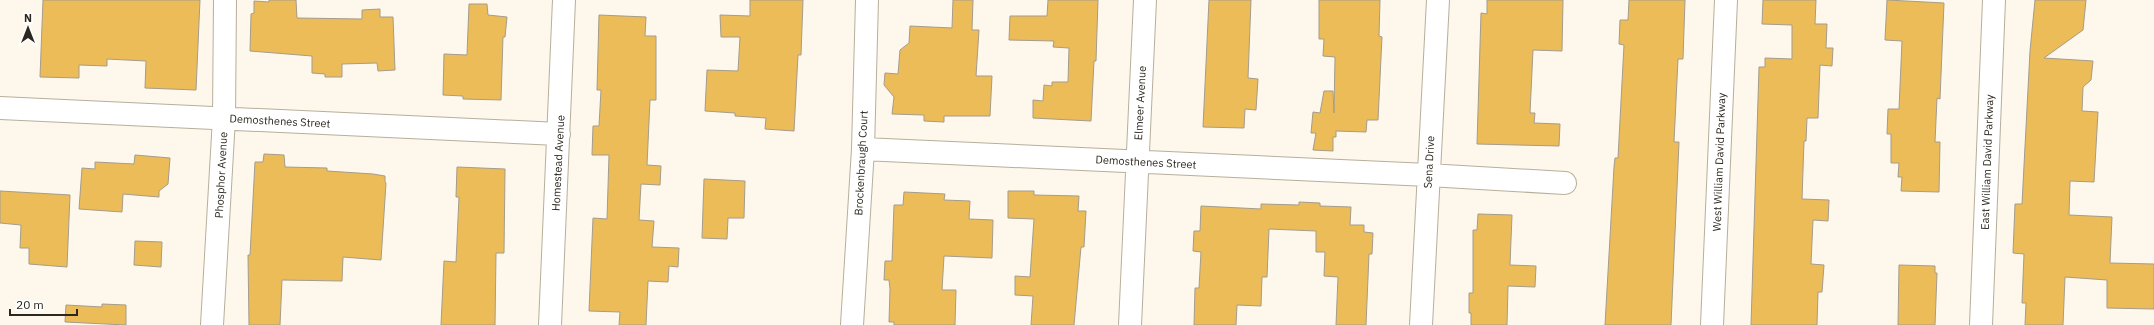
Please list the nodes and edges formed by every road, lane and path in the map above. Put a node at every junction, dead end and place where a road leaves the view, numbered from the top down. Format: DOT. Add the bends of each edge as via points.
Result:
graph roads {
  1 [pos="225,0"];
  2 [pos="564,0"];
  3 [pos="867,0"];
  4 [pos="1145,0"];
  5 [pos="1438,0"];
  6 [pos="1726,0"];
  7 [pos="1994,0"];
  8 [pos="0,108"];
  9 [pos="224,118"];
  10 [pos="559,134"];
  11 [pos="863,149"];
  12 [pos="1137,161"];
  13 [pos="1428,174"];
  14 [pos="1565,183"];
  15 [pos="212,325"];
  16 [pos="550,325"];
  17 [pos="852,325"];
  18 [pos="1130,325"];
  19 [pos="1421,325"];
  20 [pos="1712,325"];
  21 [pos="1981,325"];
  1 -- 9 [label="street, Phosphor Avenue"];
  2 -- 10 [label="street, Homestead Avenue"];
  3 -- 11 [label="street, Brockenbraugh Court"];
  4 -- 12 [label="street, Elmeer Avenue"];
  5 -- 13 [label="street, Sena Drive"];
  6 -- 20 [label="street, West William David Parkway"];
  7 -- 21 [label="street, East William David Parkway"];
  8 -- 9 [label="street, Demosthenes Street"];
  9 -- 10 [label="street, Demosthenes Street"];
  9 -- 15 [label="street, Phosphor Avenue"];
  10 -- 16 [label="street, Homestead Avenue"];
  11 -- 12 [label="street, Demosthenes Street"];
  11 -- 17 [label="street, Brockenbraugh Court"];
  12 -- 13 [label="street, Demosthenes Street"];
  12 -- 18 [label="street, Elmeer Avenue"];
  13 -- 14 [label="street, Demosthenes Street"];
  13 -- 19 [label="street, Sena Drive"];
}
